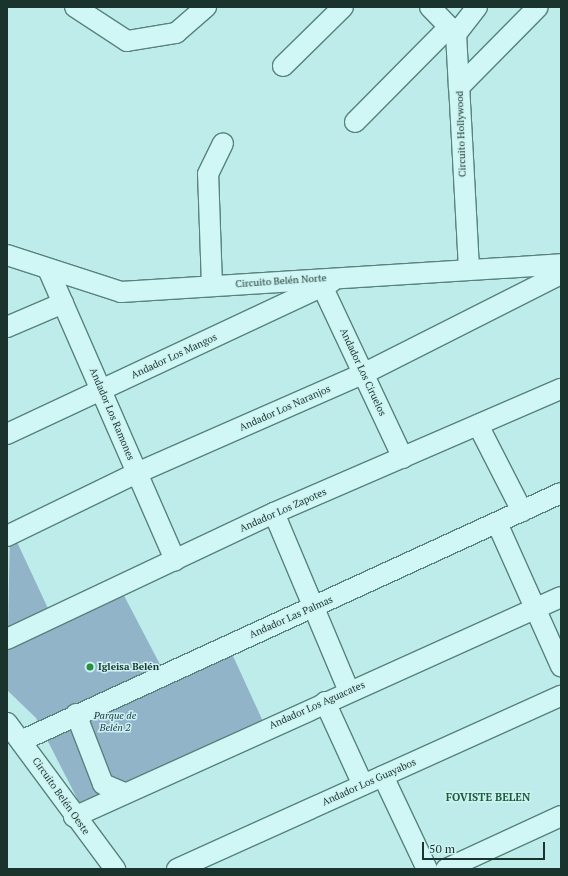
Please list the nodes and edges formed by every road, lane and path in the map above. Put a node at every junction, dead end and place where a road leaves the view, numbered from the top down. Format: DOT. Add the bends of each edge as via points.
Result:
graph roads {
  1 [pos="75,7"];
  2 [pos="206,7"];
  3 [pos="343,7"];
  4 [pos="430,7"];
  5 [pos="477,7"];
  6 [pos="538,7"];
  7 [pos="452,30"];
  8 [pos="283,66"];
  9 [pos="459,87"];
  10 [pos="355,122"];
  11 [pos="223,143"];
  12 [pos="7,255"];
  13 [pos="561,264"];
  14 [pos="48,269"];
  15 [pos="469,269"];
  16 [pos="561,274"];
  17 [pos="341,278"];
  18 [pos="212,286"];
  19 [pos="322,286"];
  20 [pos="63,303"];
  21 [pos="7,327"];
  22 [pos="363,374"];
  23 [pos="561,389"];
  24 [pos="101,390"];
  25 [pos="478,425"];
  26 [pos="7,434"];
  27 [pos="403,458"];
  28 [pos="137,474"];
  29 [pos="561,493"];
  30 [pos="522,511"];
  31 [pos="274,513"];
  32 [pos="497,523"];
  33 [pos="7,536"];
  34 [pos="175,560"];
  35 [pos="561,597"];
  36 [pos="314,608"];
  37 [pos="536,608"];
  38 [pos="7,638"];
  39 [pos="561,666"];
  40 [pos="349,690"];
  41 [pos="561,696"];
  42 [pos="325,702"];
  43 [pos="76,714"];
  44 [pos="7,723"];
  45 [pos="21,740"];
  46 [pos="383,776"];
  47 [pos="363,785"];
  48 [pos="122,792"];
  49 [pos="561,816"];
  50 [pos="74,817"];
  51 [pos="115,869"];
  52 [pos="177,869"];
  53 [pos="427,869"];
  54 [pos="446,869"];
  1 -- 2 [label="street" via="127,41 176,33"];
  3 -- 8 [label="street"];
  4 -- 7 [label="street"];
  5 -- 7 [label="street"];
  6 -- 9 [label="street, Circuito Hollywood"];
  7 -- 9 [label="street"];
  7 -- 10 [label="street"];
  9 -- 15 [label="street, Circuito Hollywood"];
  11 -- 18 [label="street" via="208,174"];
  12 -- 14 [label="street, Circuito Belén Norte"];
  13 -- 15 [label="street, Circuito Belén Norte"];
  14 -- 18 [label="street, Circuito Belén Norte" via="121,292"];
  14 -- 20 [label="street, Andador Los Ramones"];
  15 -- 17 [label="street, Circuito Belén Norte"];
  16 -- 22 [label="street, Andador Los Naranjos"];
  17 -- 18 [label="street, Circuito Belén Norte"];
  17 -- 19 [label="street, Andador Los Mangos"];
  19 -- 22 [label="street, Andador Los Ciruelos"];
  19 -- 24 [label="street, Andador Los Mangos"];
  20 -- 21 [label="street"];
  20 -- 24 [label="street, Andador Los Ramones"];
  22 -- 27 [label="street, Andador Los Ciruelos"];
  22 -- 28 [label="street, Andador Los Naranjos"];
  23 -- 25 [label="street, Andador Los Zapotes"];
  24 -- 26 [label="street, Andador Los Mangos"];
  24 -- 28 [label="street, Andador Los Ramones"];
  25 -- 27 [label="street, Andador Los Zapotes"];
  25 -- 30 [label="street"];
  27 -- 31 [label="street, Andador Los Zapotes"];
  28 -- 33 [label="street, Andador Los Naranjos"];
  28 -- 34 [label="street, Andador Los Ramones"];
  29 -- 30 [label="street, Andador Las Palmas"];
  30 -- 32 [label="street, Andador Las Palmas"];
  31 -- 34 [label="street, Andador Los Zapotes"];
  31 -- 36 [label="street"];
  32 -- 36 [label="street, Andador Las Palmas"];
  32 -- 37 [label="street"];
  34 -- 38 [label="street, Andador Los Zapotes"];
  35 -- 37 [label="street, Andador Los Aguacates"];
  36 -- 40 [label="street"];
  36 -- 43 [label="street, Andador Las Palmas"];
  37 -- 39 [label="street"];
  37 -- 40 [label="street, Andador Los Aguacates"];
  40 -- 42 [label="street, Andador Los Aguacates"];
  41 -- 46 [label="street, Andador Los Guayabos"];
  42 -- 47 [label="street"];
  42 -- 48 [label="street, Andador Los Aguacates"];
  43 -- 45 [label="street, Andador Las Palmas"];
  43 -- 48 [label="street" via="103,784"];
  44 -- 45 [label="street, Circuito Belén Oeste"];
  45 -- 50 [label="street, Circuito Belén Oeste"];
  46 -- 47 [label="street, Andador Los Guayabos"];
  46 -- 53 [label="street"];
  47 -- 52 [label="street, Andador Los Guayabos"];
  48 -- 50 [label="street, Andador Los Aguacates"];
  49 -- 54 [label="street"];
  50 -- 51 [label="street, Circuito Belén Oeste"];
}
